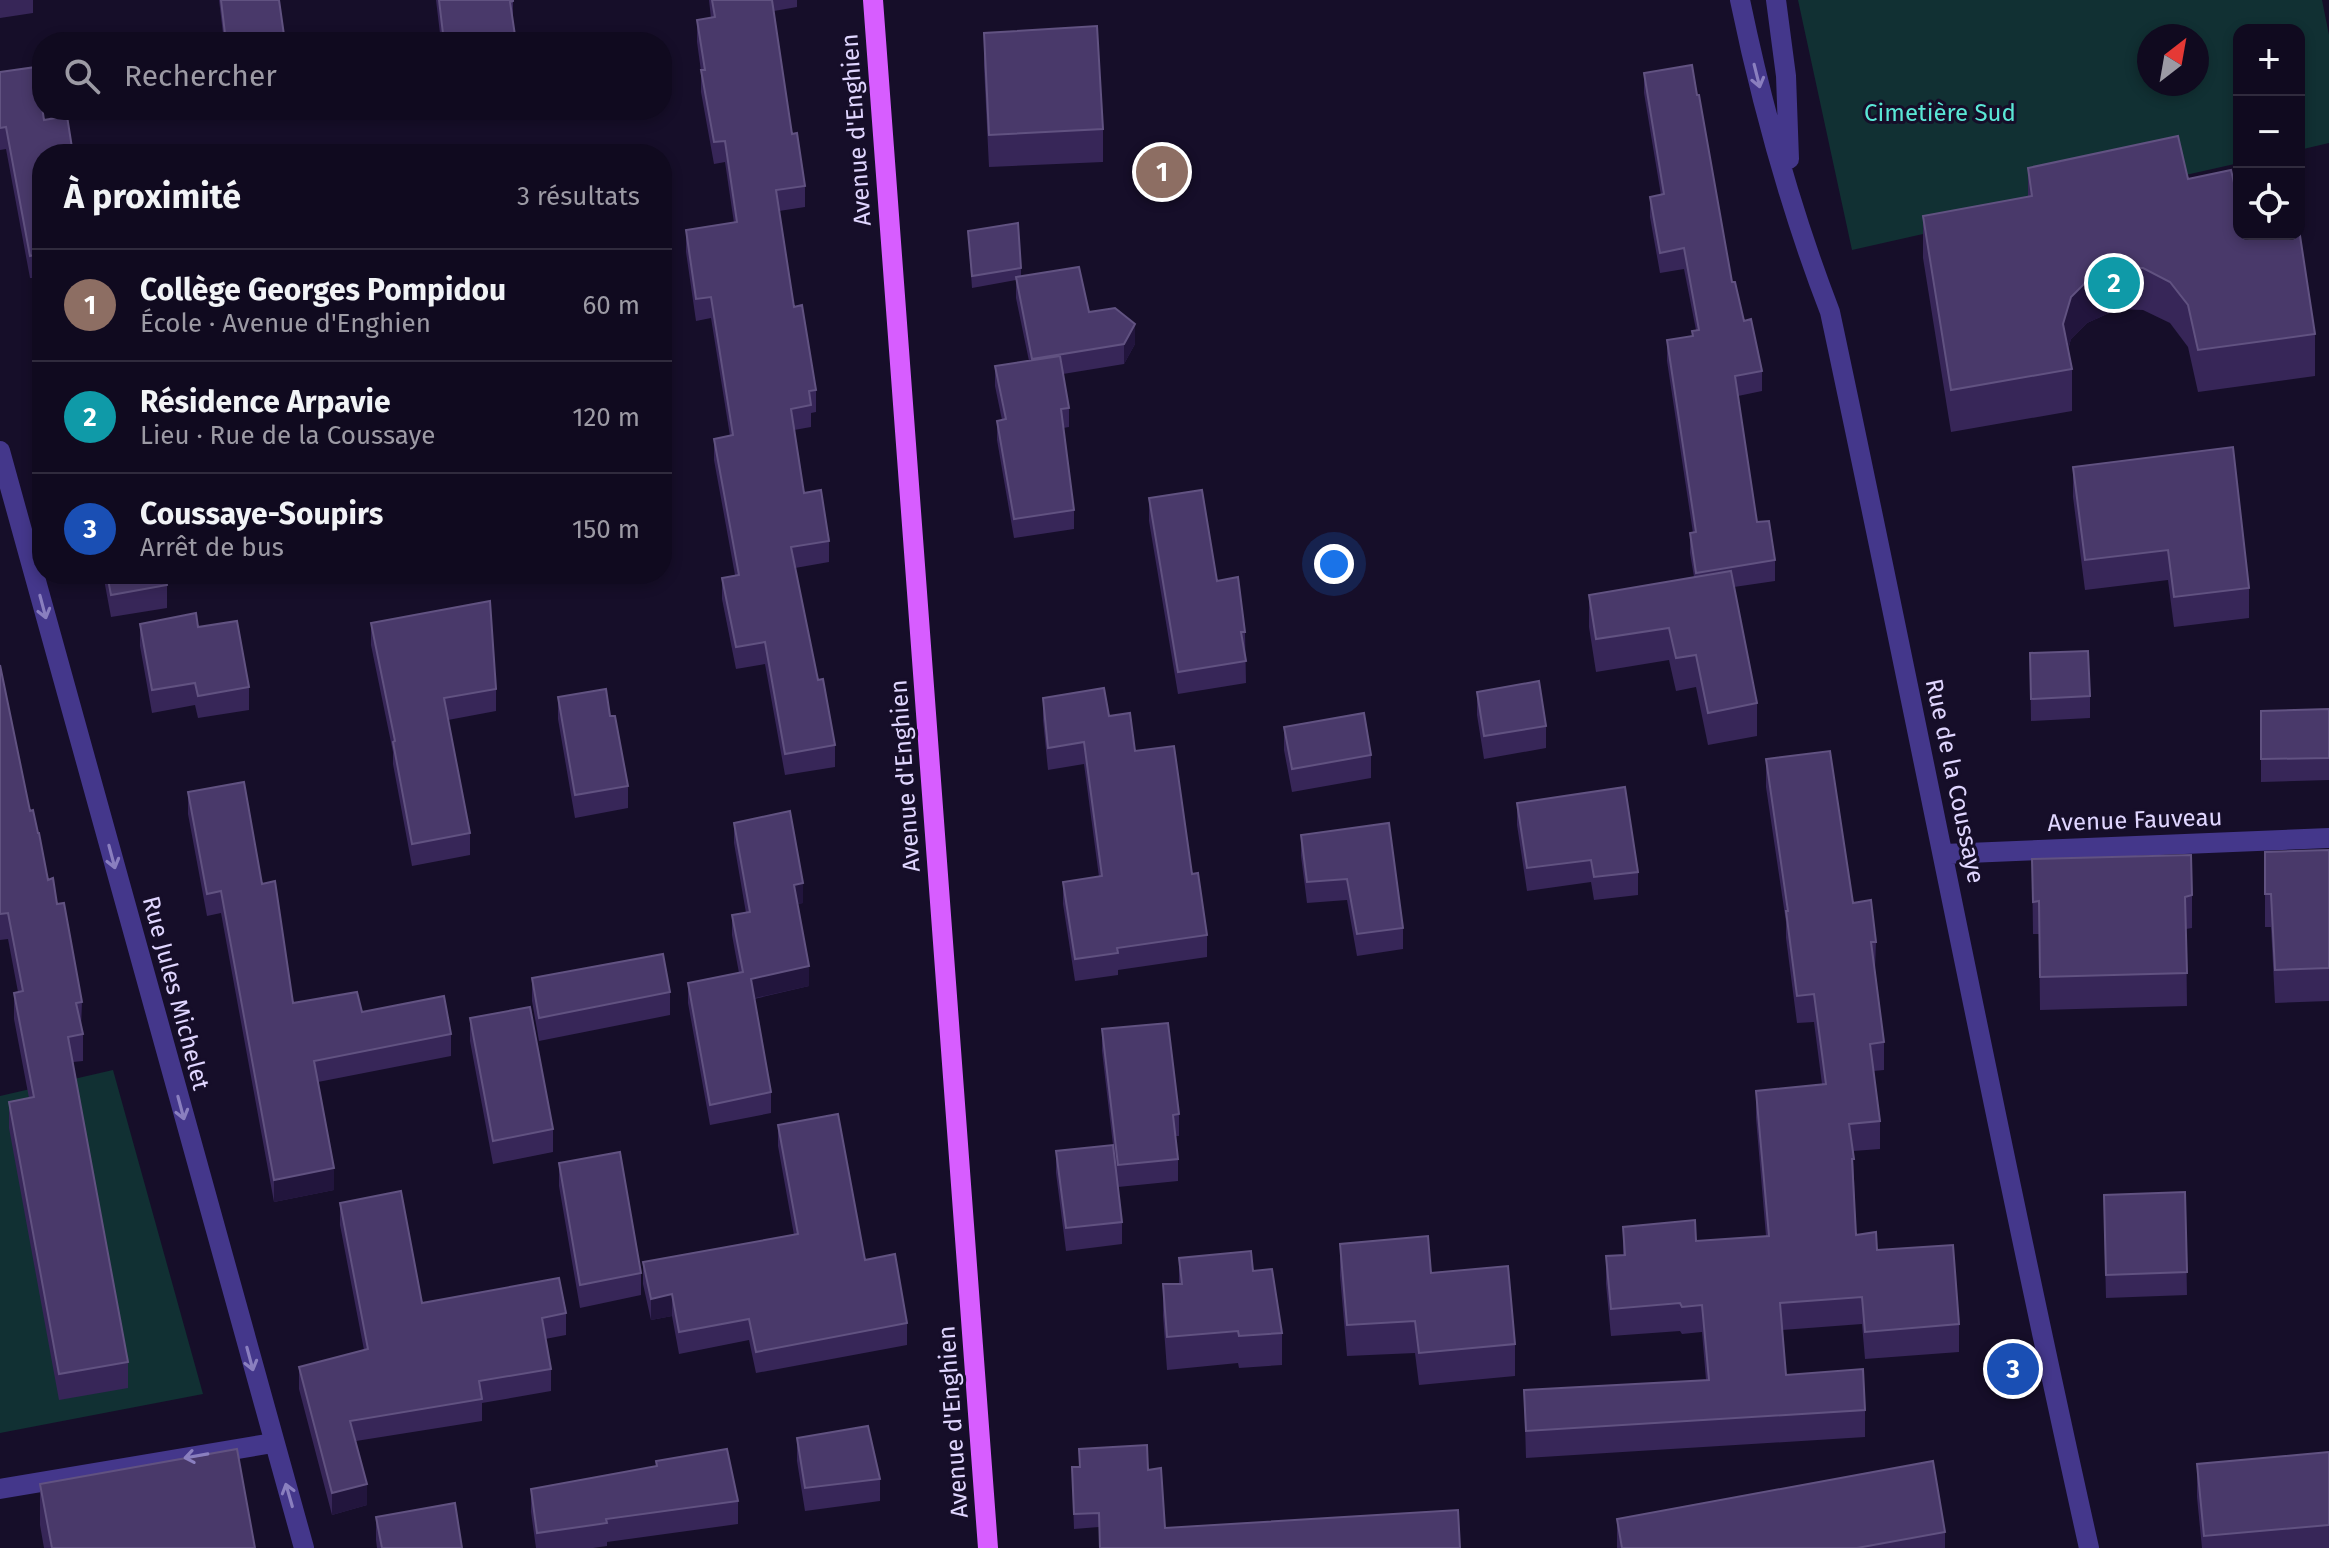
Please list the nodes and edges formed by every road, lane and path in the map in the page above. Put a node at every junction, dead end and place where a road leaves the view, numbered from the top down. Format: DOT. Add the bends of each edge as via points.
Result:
graph roads {
  1 [pos="873,0"];
  2 [pos="1740,0"];
  3 [pos="1776,0"];
  4 [pos="1790,191"];
  5 [pos="0,451"];
  6 [pos="32,567"];
  7 [pos="37,584"];
  8 [pos="2329,838"];
  9 [pos="1944,854"];
  10 [pos="273,1443"];
  11 [pos="0,1489"];
  12 [pos="304,1548"];
  13 [pos="988,1548"];
  14 [pos="2089,1548"];
  1 -- 13 [label="main road, Avenue d'Enghien"];
  2 -- 4 [label="street, Rue de la Coussaye, one-way"];
  3 -- 4 [label="street, Rue de la Coussaye" via="1786,76"];
  4 -- 9 [label="street, Rue de la Coussaye" via="1830,312"];
  5 -- 6 [label="street, Rue Jules Michelet, one-way"];
  7 -- 10 [label="street, Rue Jules Michelet, one-way"];
  8 -- 9 [label="street, Avenue Fauveau"];
  9 -- 14 [label="street, Rue de la Coussaye" via="2012,1200"];
  10 -- 11 [label="street, one-way"];
  12 -- 10 [label="street, Rue Jules Michelet, one-way"];
}
